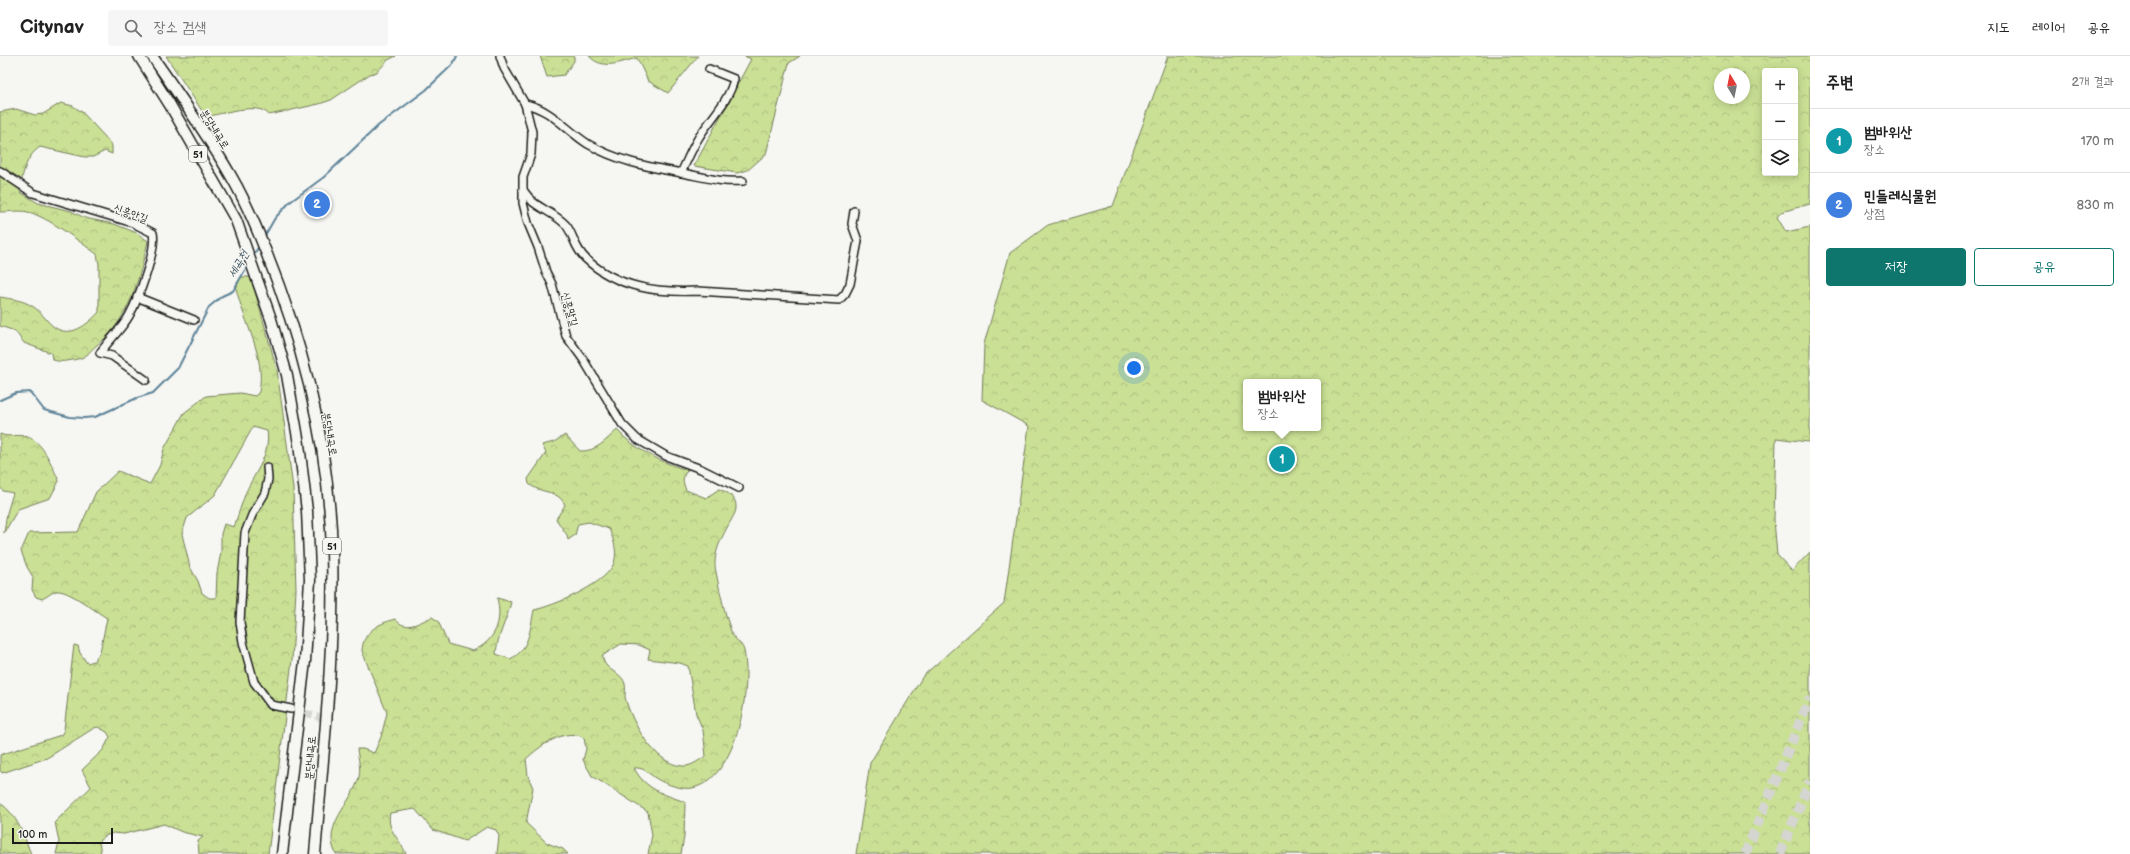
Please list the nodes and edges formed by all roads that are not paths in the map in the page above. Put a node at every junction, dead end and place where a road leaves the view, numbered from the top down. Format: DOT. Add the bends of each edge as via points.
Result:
graph roads {
  1 [pos="132,56"];
  2 [pos="139,56"];
  3 [pos="152,56"];
  4 [pos="500,56"];
  5 [pos="709,69"];
  6 [pos="525,104"];
  7 [pos="170,105"];
  8 [pos="0,171"];
  9 [pos="681,173"];
  10 [pos="743,181"];
  11 [pos="523,190"];
  12 [pos="854,211"];
  13 [pos="137,297"];
  14 [pos="194,320"];
  15 [pos="146,380"];
  16 [pos="267,467"];
  17 [pos="739,488"];
  18 [pos="291,709"];
  19 [pos="282,854"];
  20 [pos="315,854"];
  1 -- 7 [label="highway"];
  2 -- 7 [label="highway, 분당내곡로 / 51"];
  3 -- 20 [label="highway, 분당내곡로 / 51" via="194,116 231,177 262,242 282,292 306,371 318,428 329,504 333,591"];
  4 -- 6 [label="street, 신흥말길"];
  5 -- 9 [label="street" via="734,79 717,112 699,137"];
  6 -- 9 [label="street" via="538,106 578,137 600,150 656,169"];
  6 -- 11 [label="street, 신흥말길" via="532,132 531,154 523,177"];
  7 -- 19 [label="highway, 분당내곡로 / 51" via="236,220 271,319 286,375 299,444 307,511 310,580 305,661"];
  8 -- 13 [label="street, 신흥안길" via="33,193 133,223 153,233 153,254"];
  9 -- 10 [label="street" via="728,182"];
  11 -- 12 [label="street" via="534,202 565,224 574,243 586,259 617,280 644,288 679,292 839,300 846,294 850,284 858,241 852,224"];
  11 -- 17 [label="street, 신흥말길" via="528,223 552,284 566,336 583,358 622,424 637,439 666,456 701,469"];
  13 -- 14 [label="street"];
  13 -- 15 [label="street, 신흥안길" via="129,316 100,352 122,362"];
  16 -- 18 [label="street" via="265,493 245,533 240,622 254,682 271,705"];
}
